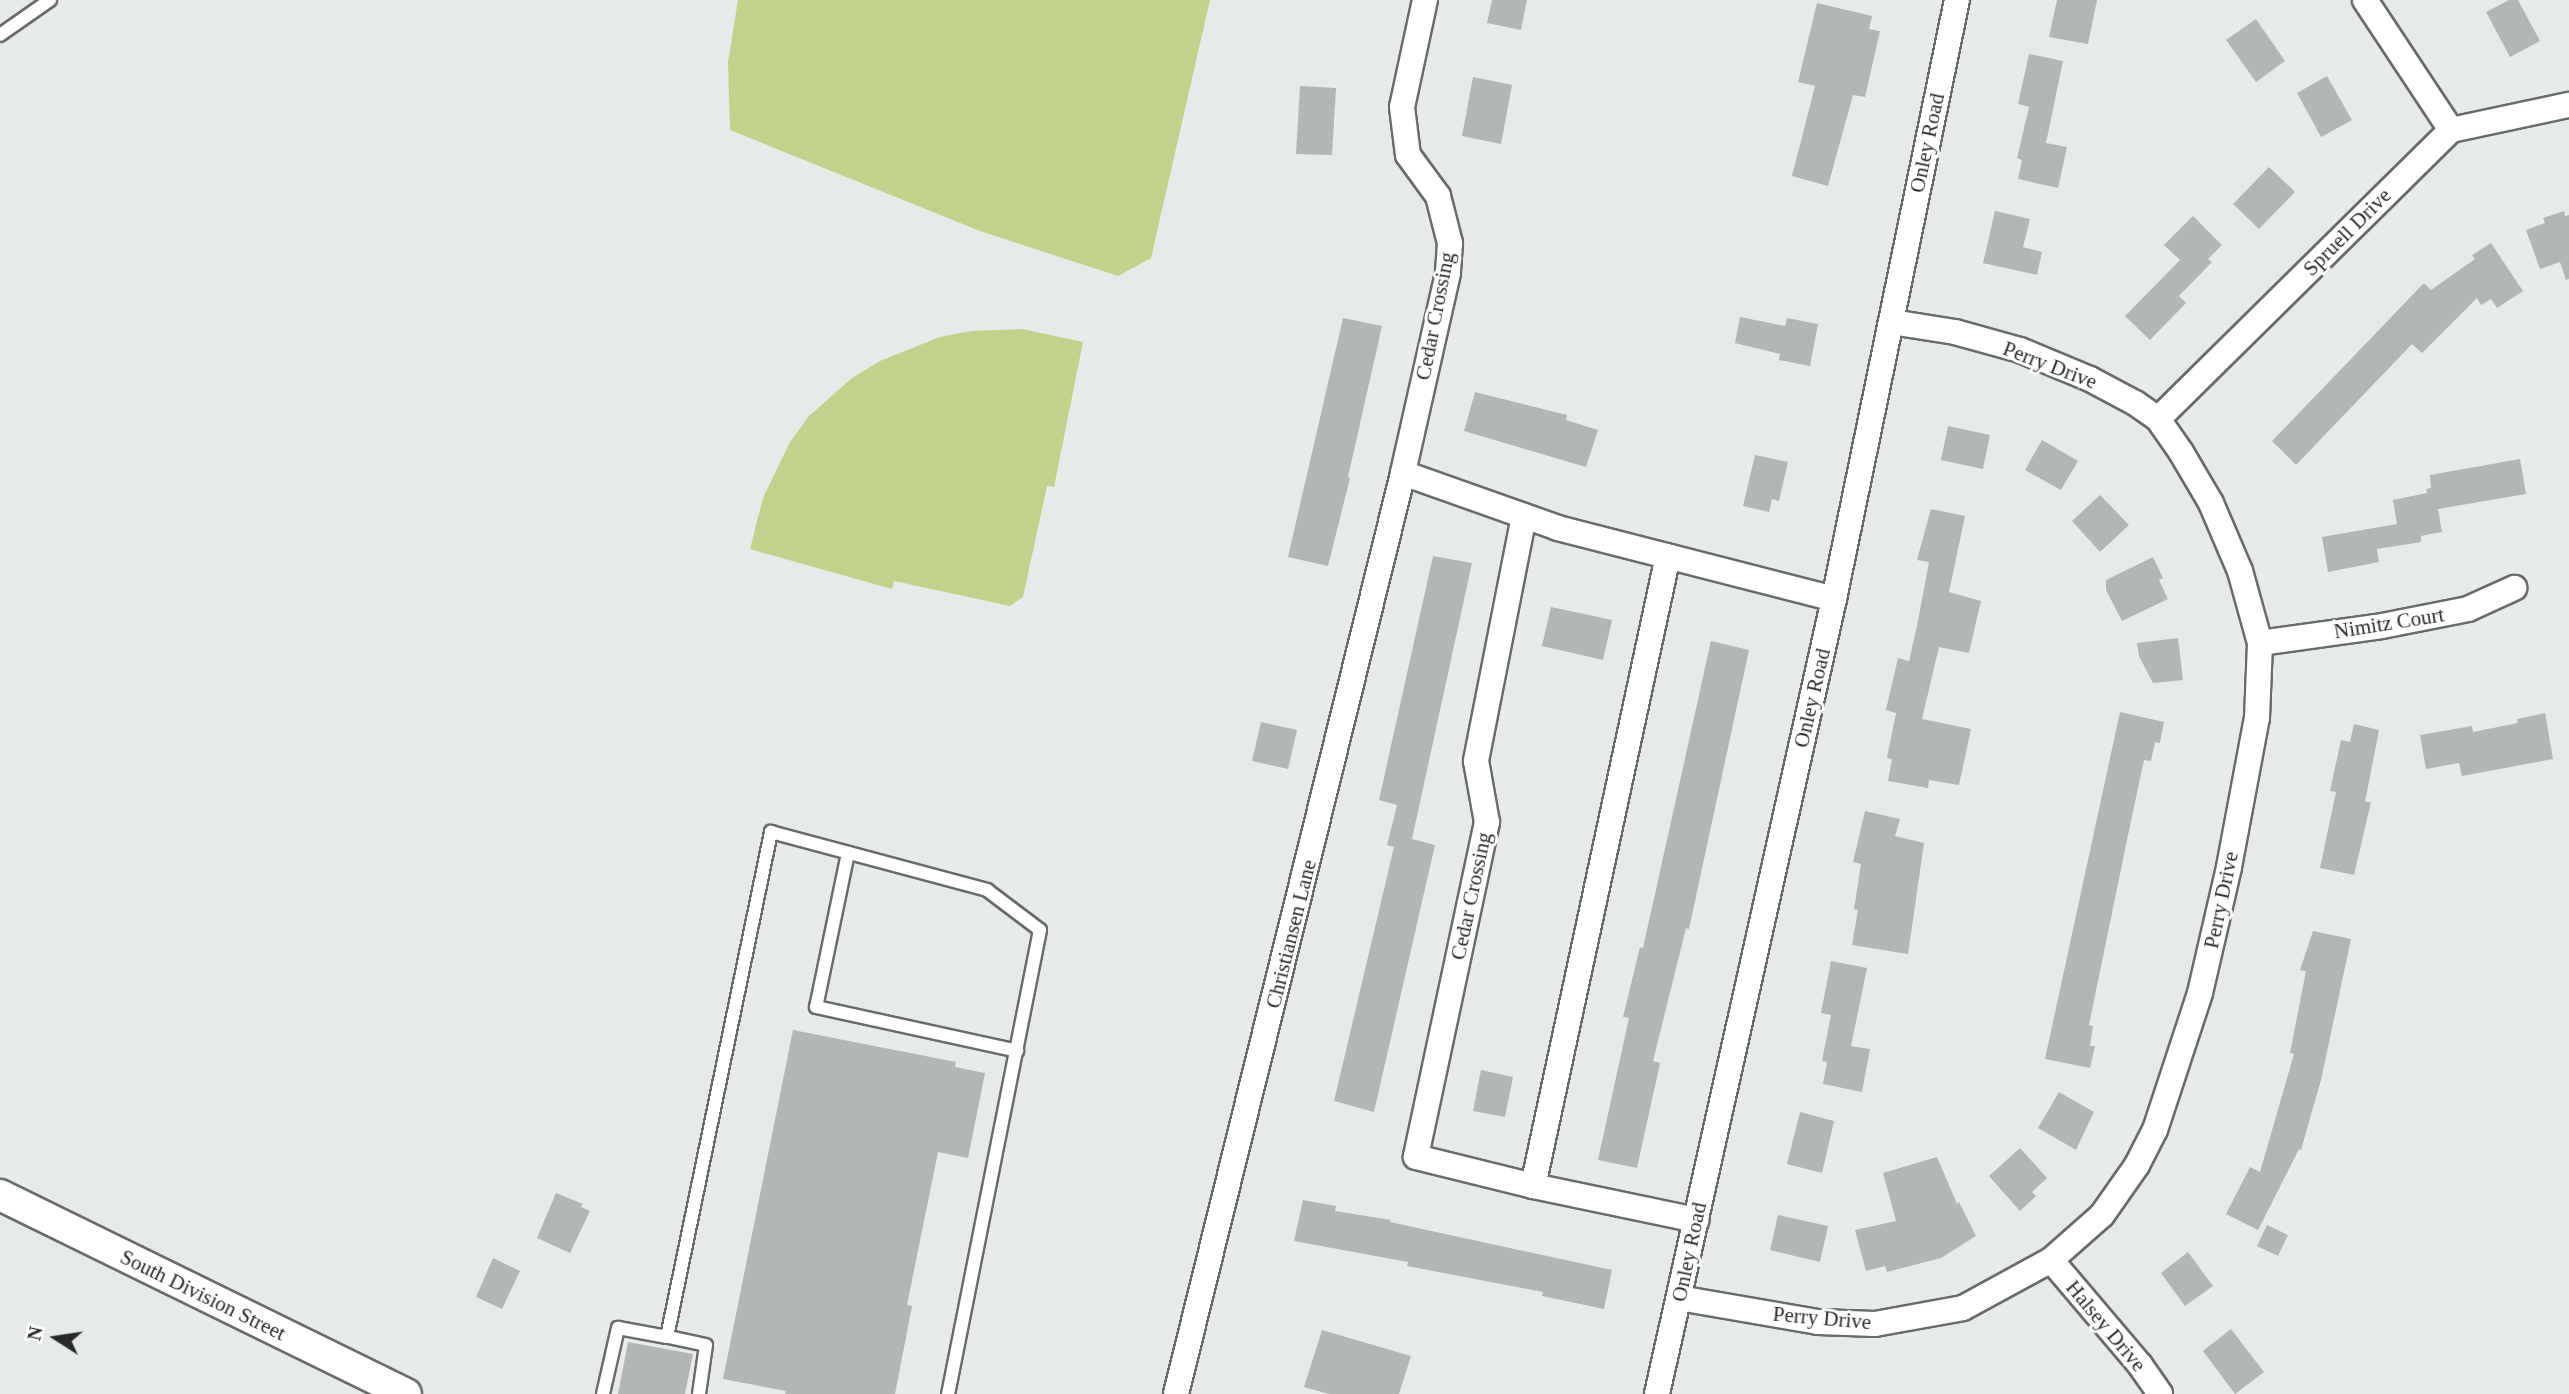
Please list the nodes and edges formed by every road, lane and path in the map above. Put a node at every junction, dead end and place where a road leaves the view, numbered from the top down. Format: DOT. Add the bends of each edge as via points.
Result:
graph roads {
  1 [pos="50,0"];
  2 [pos="1425,0"];
  3 [pos="1957,0"];
  4 [pos="2365,0"];
  5 [pos="0,35"];
  6 [pos="2569,105"];
  7 [pos="2451,130"];
  8 [pos="1891,321"];
  9 [pos="2158,419"];
  10 [pos="1403,473"];
  11 [pos="1524,516"];
  12 [pos="1668,556"];
  13 [pos="2514,588"];
  14 [pos="1834,599"];
  15 [pos="2260,643"];
  16 [pos="848,853"];
  17 [pos="1017,1051"];
  18 [pos="1533,1186"];
  19 [pos="0,1195"];
  20 [pos="1696,1220"];
  21 [pos="2051,1260"];
  22 [pos="1679,1297"];
  23 [pos="667,1337"];
  24 [pos="406,1394"];
  25 [pos="603,1394"];
  26 [pos="699,1394"];
  27 [pos="948,1394"];
  28 [pos="1177,1394"];
  29 [pos="1657,1394"];
  30 [pos="2160,1394"];
  1 -- 5 [label="lane"];
  2 -- 10 [label="street, Cedar Crossing" via="1402,107 1408,155 1438,196 1450,243 1448,273"];
  3 -- 8 [label="street, Onley Road"];
  4 -- 7 [label="street"];
  6 -- 7 [label="street"];
  7 -- 9 [label="street, Spruell Drive"];
  8 -- 9 [label="street, Perry Drive" via="2020,350 2111,389"];
  8 -- 14 [label="street, Onley Road"];
  9 -- 15 [label="street, Perry Drive" via="2211,503 2240,571"];
  10 -- 11 [label="street"];
  10 -- 28 [label="street, Christiansen Lane"];
  11 -- 12 [label="street"];
  11 -- 18 [label="street, Cedar Crossing" via="1476,761 1487,822 1416,1157"];
  12 -- 14 [label="street"];
  12 -- 18 [label="street"];
  13 -- 15 [label="street, Nimitz Court" via="2468,610"];
  14 -- 20 [label="street, Onley Road"];
  15 -- 21 [label="street, Perry Drive" via="2257,718 2230,867 2200,993 2155,1130 2102,1215"];
  16 -- 17 [label="lane" via="987,890 1040,930"];
  16 -- 17 [label="lane" via="816,1007"];
  16 -- 23 [label="lane" via="771,832"];
  17 -- 27 [label="lane"];
  18 -- 20 [label="street, Cedar Crossing"];
  19 -- 24 [label="street, South Division Street"];
  20 -- 22 [label="street, Onley Road"];
  21 -- 22 [label="street, Perry Drive" via="1963,1308 1875,1324 1818,1322"];
  21 -- 30 [label="street, Halsey Drive"];
  22 -- 29 [label="street, Onley Road"];
  23 -- 25 [label="lane" via="618,1328"];
  23 -- 26 [label="lane" via="706,1345"];
}
